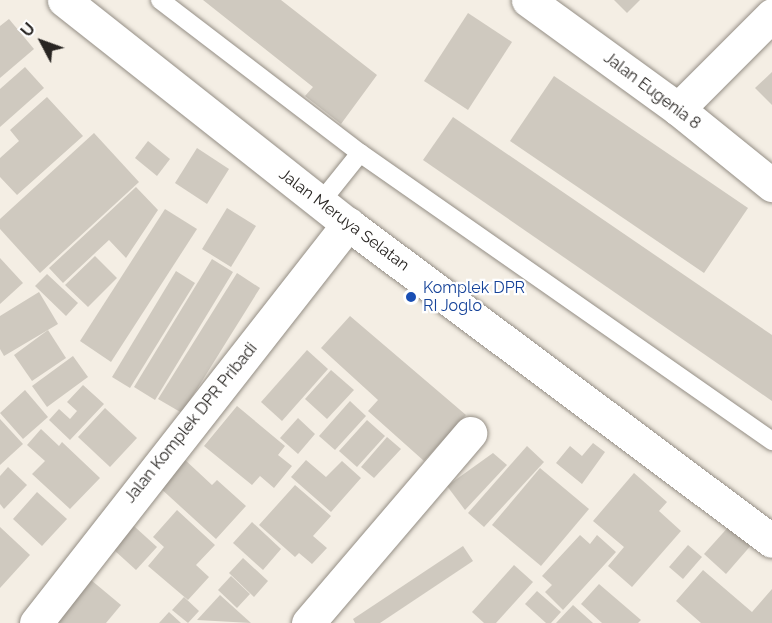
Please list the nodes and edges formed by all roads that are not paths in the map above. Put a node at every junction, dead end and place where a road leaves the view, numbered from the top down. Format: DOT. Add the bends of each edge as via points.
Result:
graph roads {
  1 [pos="64,0"];
  2 [pos="160,0"];
  3 [pos="528,0"];
  4 [pos="772,15"];
  5 [pos="678,109"];
  6 [pos="360,153"];
  7 [pos="772,185"];
  8 [pos="320,203"];
  9 [pos="348,224"];
  10 [pos="470,434"];
  11 [pos="772,441"];
  12 [pos="719,501"];
  13 [pos="772,524"];
  14 [pos="772,541"];
  15 [pos="36,623"];
  16 [pos="308,623"];
  1 -- 8 [label="street, Jalan Meruya Selatan"];
  2 -- 6 [label="lane"];
  3 -- 5 [label="street, Jalan Eugenia 8"];
  4 -- 5 [label="street"];
  5 -- 7 [label="street, Jalan Eugenia 8"];
  6 -- 8 [label="lane"];
  6 -- 11 [label="lane"];
  8 -- 9 [label="street, Jalan Meruya Selatan"];
  9 -- 12 [label="street, Jalan Meruya Selatan"];
  9 -- 15 [label="street, Jalan Komplek DPR Pribadi"];
  10 -- 16 [label="street"];
  12 -- 13 [label="street"];
  12 -- 14 [label="street, Jalan Meruya Selatan"];
}
